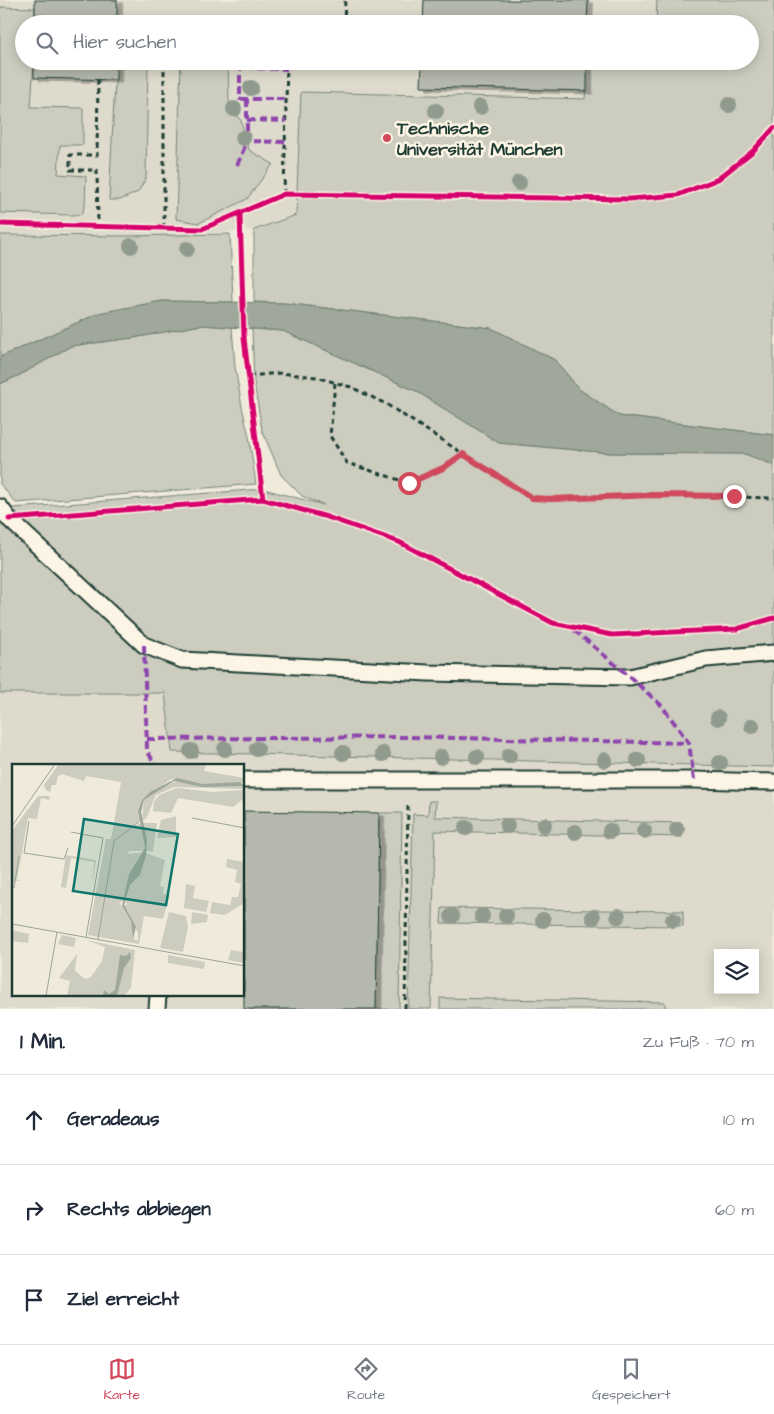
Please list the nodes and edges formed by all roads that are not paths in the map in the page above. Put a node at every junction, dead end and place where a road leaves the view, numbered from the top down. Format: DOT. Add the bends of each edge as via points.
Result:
graph roads {
  1 [pos="0,507"];
  2 [pos="774,653"];
  3 [pos="245,780"];
  4 [pos="774,782"];
  5 [pos="158,996"];
  6 [pos="158,1009"];
  1 -- 2 [label="lane" via="8,519 144,645 182,660 428,673 630,677 706,659"];
  3 -- 4 [label="lane"];
  5 -- 6 [label="lane"];
}
